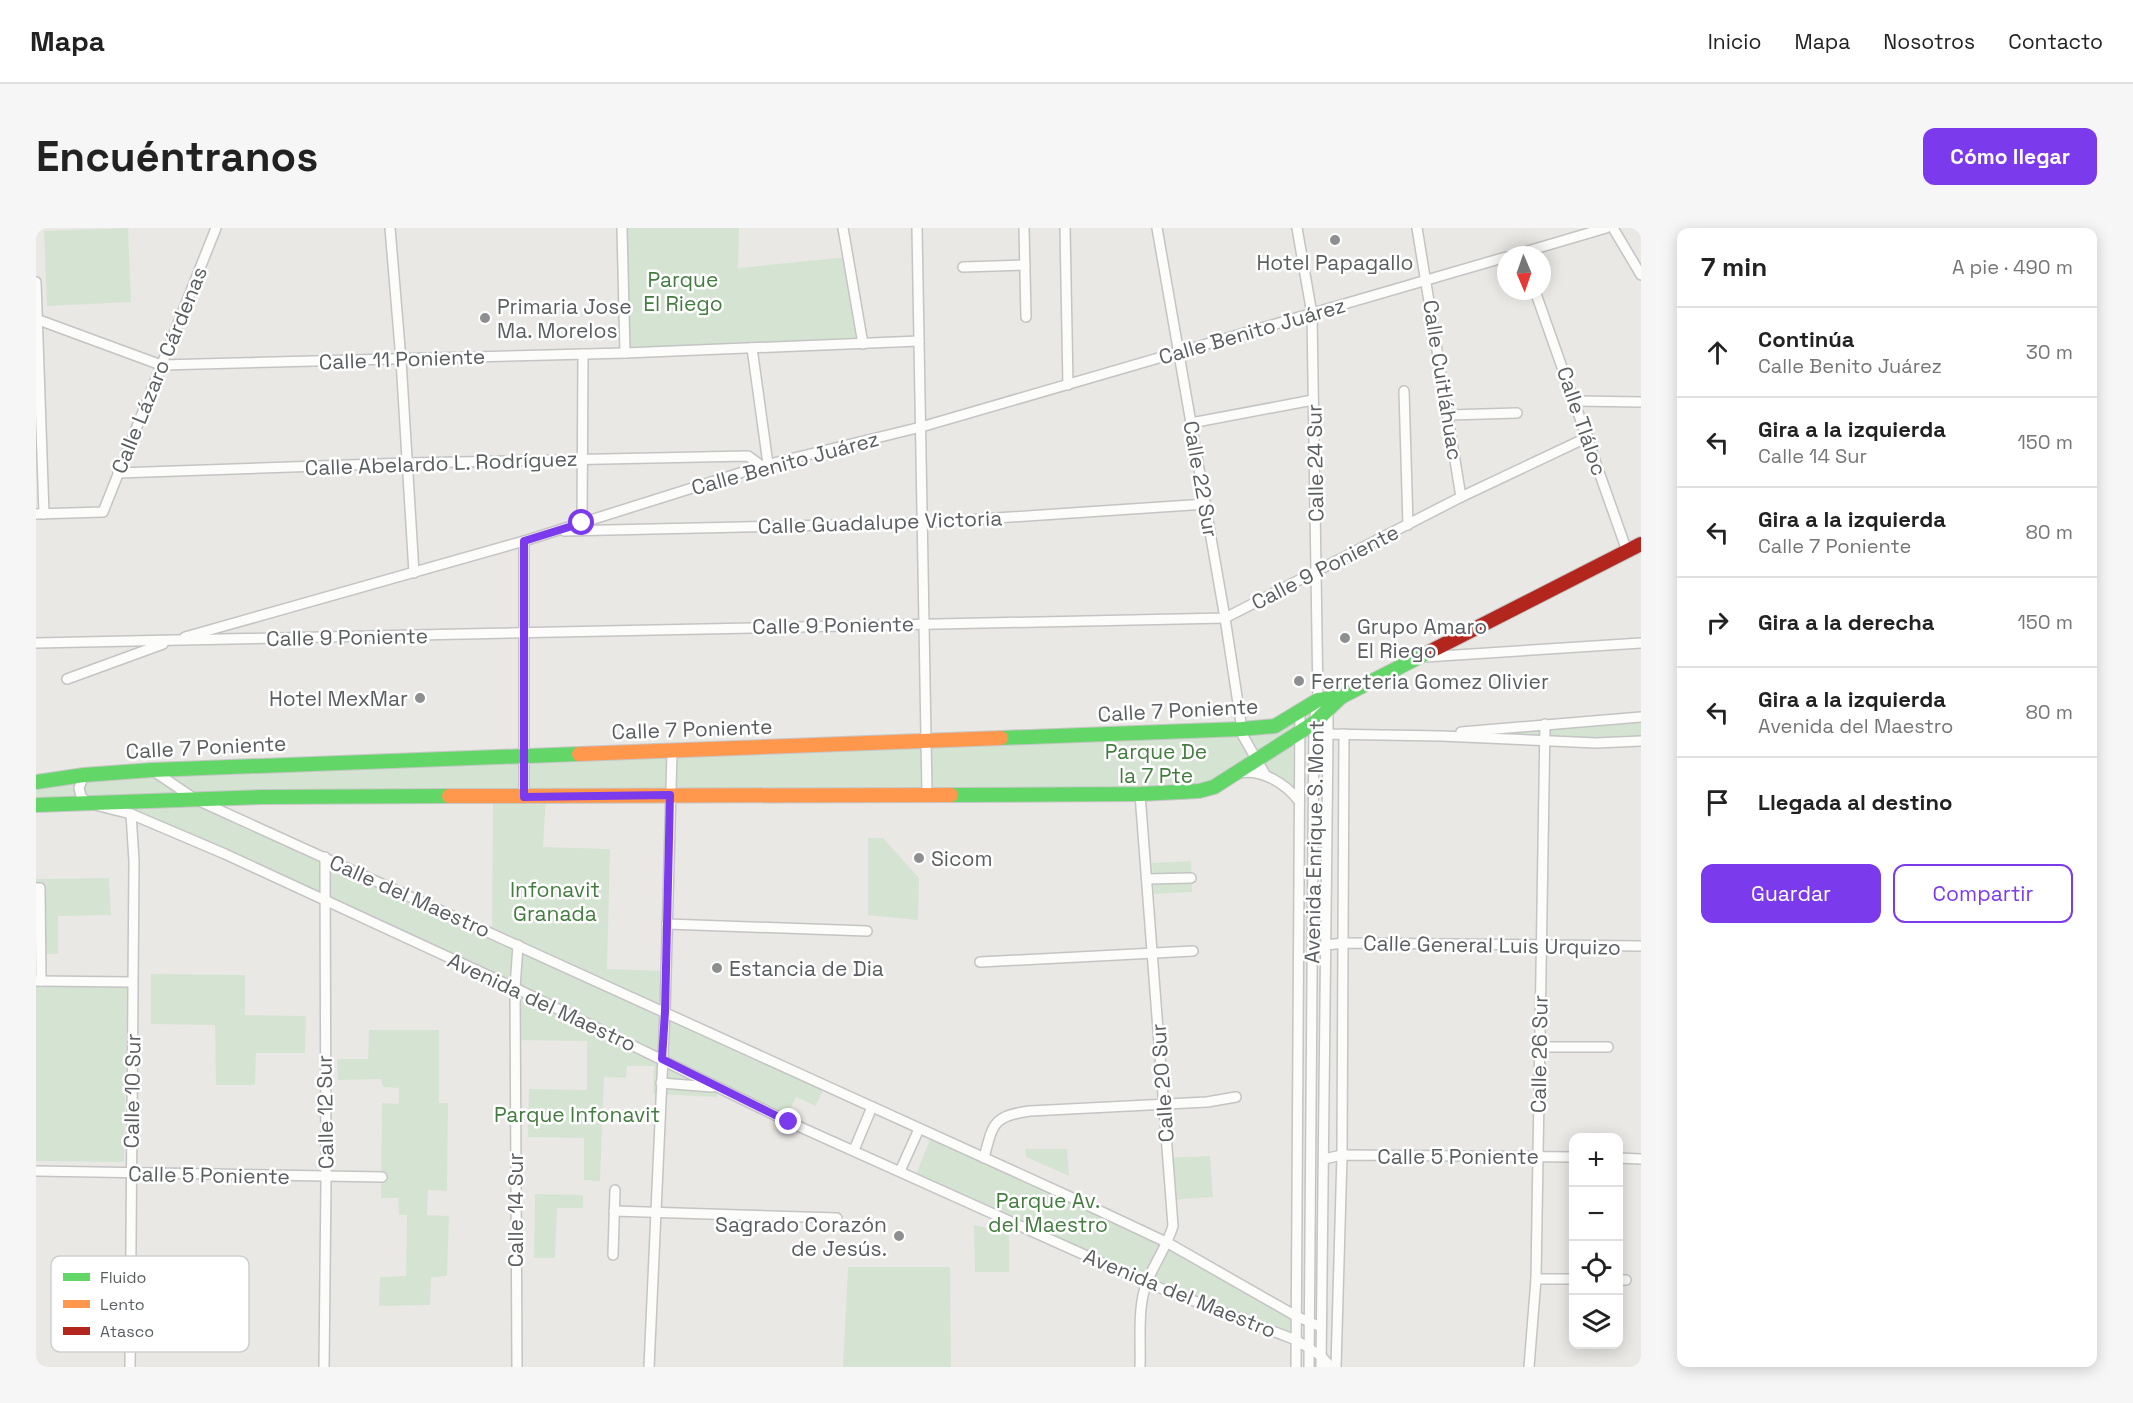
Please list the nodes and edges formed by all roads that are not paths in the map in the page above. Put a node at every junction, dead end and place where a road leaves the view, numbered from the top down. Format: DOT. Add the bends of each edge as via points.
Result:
graph roads {
  1 [pos="216,228"];
  2 [pos="390,228"];
  3 [pos="622,228"];
  4 [pos="843,228"];
  5 [pos="917,228"];
  6 [pos="1024,228"];
  7 [pos="1065,228"];
  8 [pos="1158,228"];
  9 [pos="1297,228"];
  10 [pos="1417,228"];
  11 [pos="1606,228"];
  12 [pos="1612,228"];
  13 [pos="1546,246"];
  14 [pos="1497,260"];
  15 [pos="1025,266"];
  16 [pos="963,267"];
  17 [pos="1641,275"];
  18 [pos="1427,281"];
  19 [pos="36,282"];
  20 [pos="1538,300"];
  21 [pos="1312,314"];
  22 [pos="1026,317"];
  23 [pos="36,319"];
  24 [pos="919,341"];
  25 [pos="863,344"];
  26 [pos="752,348"];
  27 [pos="1179,352"];
  28 [pos="624,353"];
  29 [pos="583,354"];
  30 [pos="401,360"];
  31 [pos="161,365"];
  32 [pos="1068,385"];
  33 [pos="1404,391"];
  34 [pos="1313,400"];
  35 [pos="1575,400"];
  36 [pos="1641,402"];
  37 [pos="1517,413"];
  38 [pos="1449,415"];
  39 [pos="1191,423"];
  40 [pos="921,427"];
  41 [pos="1588,437"];
  42 [pos="583,459"];
  43 [pos="407,463"];
  44 [pos="765,465"];
  45 [pos="118,473"];
  46 [pos="1461,497"];
  47 [pos="1206,504"];
  48 [pos="40,514"];
  49 [pos="922,523"];
  50 [pos="1408,525"];
  51 [pos="582,527"];
  52 [pos="524,541"];
  53 [pos="1641,544"];
  54 [pos="1627,551"];
  55 [pos="1317,571"];
  56 [pos="414,573"];
  57 [pos="1225,618"];
  58 [pos="924,623"];
  59 [pos="523,632"];
  60 [pos="170,641"];
  61 [pos="36,643"];
  62 [pos="1641,643"];
  63 [pos="1416,657"];
  64 [pos="67,679"];
  65 [pos="1341,697"];
  66 [pos="1318,700"];
  67 [pos="1328,711"];
  68 [pos="1300,712"];
  69 [pos="1641,717"];
  70 [pos="1545,724"];
  71 [pos="1242,729"];
  72 [pos="1309,729"];
  73 [pos="1328,734"];
  74 [pos="1344,734"];
  75 [pos="1441,736"];
  76 [pos="927,740"];
  77 [pos="1544,740"];
  78 [pos="1641,741"];
  79 [pos="672,752"];
  80 [pos="525,755"];
  81 [pos="1257,759"];
  82 [pos="152,770"];
  83 [pos="84,775"];
  84 [pos="1266,776"];
  85 [pos="1228,777"];
  86 [pos="36,782"];
  87 [pos="927,794"];
  88 [pos="1140,794"];
  89 [pos="670,795"];
  90 [pos="524,797"];
  91 [pos="195,799"];
  92 [pos="1299,801"];
  93 [pos="87,803"];
  94 [pos="36,806"];
  95 [pos="131,814"];
  96 [pos="1344,825"];
  97 [pos="1328,827"];
  98 [pos="325,857"];
  99 [pos="1191,878"];
  100 [pos="1147,879"];
  101 [pos="36,888"];
  102 [pos="325,901"];
  103 [pos="667,924"];
  104 [pos="867,931"];
  105 [pos="1344,943"];
  106 [pos="1541,944"];
  107 [pos="518,945"];
  108 [pos="1326,945"];
  109 [pos="1641,946"];
  110 [pos="1193,951"];
  111 [pos="1152,953"];
  112 [pos="980,962"];
  113 [pos="38,981"];
  114 [pos="132,982"];
  115 [pos="515,988"];
  116 [pos="665,1012"];
  117 [pos="1539,1047"];
  118 [pos="1608,1047"];
  119 [pos="662,1059"];
  120 [pos="661,1083"];
  121 [pos="717,1087"];
  122 [pos="1236,1097"];
  123 [pos="1164,1104"];
  124 [pos="872,1107"];
  125 [pos="919,1129"];
  126 [pos="854,1150"];
  127 [pos="1342,1155"];
  128 [pos="1537,1157"];
  129 [pos="984,1158"];
  130 [pos="1569,1158"];
  131 [pos="1623,1158"];
  132 [pos="1324,1159"];
  133 [pos="1641,1159"];
  134 [pos="36,1171"];
  135 [pos="900,1171"];
  136 [pos="131,1173"];
  137 [pos="325,1176"];
  138 [pos="382,1178"];
  139 [pos="615,1190"];
  140 [pos="614,1211"];
  141 [pos="656,1212"];
  142 [pos="837,1218"];
  143 [pos="1168,1243"];
  144 [pos="613,1255"];
  145 [pos="131,1256"];
  146 [pos="1536,1279"];
  147 [pos="1569,1279"];
  148 [pos="1147,1283"];
  149 [pos="1296,1316"];
  150 [pos="1310,1323"];
  151 [pos="1321,1328"];
  152 [pos="1296,1340"];
  153 [pos="1310,1348"];
  154 [pos="130,1352"];
  155 [pos="1321,1356"];
  156 [pos="130,1367"];
  157 [pos="324,1367"];
  158 [pos="517,1367"];
  159 [pos="649,1367"];
  160 [pos="1140,1367"];
  161 [pos="1296,1367"];
  162 [pos="1309,1367"];
  163 [pos="1321,1367"];
  164 [pos="1331,1367"];
  165 [pos="1336,1367"];
  166 [pos="1529,1367"];
  1 -- 31 [label="street, Calle Lázaro Cárdenas"];
  2 -- 30 [label="street"];
  3 -- 28 [label="street"];
  4 -- 25 [label="street"];
  5 -- 24 [label="street"];
  6 -- 15 [label="street"];
  7 -- 32 [label="street"];
  8 -- 27 [label="street, Calle 22 Sur"];
  9 -- 21 [label="street, Calle 24 Sur"];
  10 -- 18 [label="street, Calle Cuitláhuac"];
  11 -- 13 [label="street"];
  12 -- 17 [label="street"];
  14 -- 18 [label="street, Calle Benito Juárez"];
  15 -- 16 [label="street"];
  15 -- 22 [label="street"];
  18 -- 21 [label="street, Calle Benito Juárez"];
  18 -- 38 [label="street, Calle Cuitláhuac"];
  19 -- 23 [label="street"];
  20 -- 35 [label="street, Calle Tláloc"];
  21 -- 27 [label="street, Calle Benito Juárez"];
  21 -- 34 [label="street, Calle 24 Sur"];
  23 -- 31 [label="street, Calle 11 Poniente"];
  23 -- 48 [label="street"];
  24 -- 25 [label="street, Calle 11 Poniente"];
  24 -- 40 [label="street"];
  25 -- 26 [label="street, Calle 11 Poniente"];
  26 -- 28 [label="street, Calle 11 Poniente"];
  26 -- 44 [label="street"];
  27 -- 32 [label="street, Calle Benito Juárez"];
  27 -- 39 [label="street, Calle 22 Sur"];
  28 -- 29 [label="street, Calle 11 Poniente"];
  29 -- 30 [label="street, Calle 11 Poniente"];
  29 -- 42 [label="street"];
  30 -- 31 [label="street, Calle 11 Poniente"];
  30 -- 43 [label="street"];
  31 -- 45 [label="street, Calle Lázaro Cárdenas"];
  32 -- 40 [label="street, Calle Benito Juárez"];
  33 -- 50 [label="street"];
  34 -- 39 [label="street"];
  34 -- 55 [label="street, Calle 24 Sur"];
  35 -- 36 [label="street"];
  35 -- 41 [label="street, Calle Tláloc"];
  37 -- 38 [label="street"];
  38 -- 46 [label="street, Calle Cuitláhuac"];
  39 -- 47 [label="street, Calle 22 Sur"];
  40 -- 44 [label="street, Calle Benito Juárez"];
  40 -- 49 [label="street"];
  41 -- 46 [label="street, Calle 9 Poniente"];
  41 -- 54 [label="street, Calle Tláloc"];
  42 -- 43 [label="street, Calle Abelardo L. Rodríguez"];
  42 -- 44 [label="street, Calle Abelardo L. Rodríguez" via="748,456"];
  42 -- 51 [label="street"];
  43 -- 45 [label="street, Calle Abelardo L. Rodríguez"];
  43 -- 56 [label="street"];
  44 -- 51 [label="street, Calle Benito Juárez"];
  45 -- 48 [label="street, Calle Lázaro Cárdenas" via="103,512"];
  46 -- 50 [label="street, Calle 9 Poniente"];
  47 -- 49 [label="street, Calle Guadalupe Victoria"];
  47 -- 57 [label="street, Calle 22 Sur"];
  49 -- 51 [label="street, Calle Guadalupe Victoria"];
  49 -- 58 [label="street"];
  50 -- 55 [label="street, Calle 9 Poniente"];
  51 -- 52 [label="street, Calle Benito Juárez"];
  52 -- 56 [label="street, Calle Benito Juárez"];
  52 -- 59 [label="street"];
  53 -- 54 [label="main road"];
  54 -- 63 [label="main road"];
  55 -- 57 [label="street, Calle 9 Poniente"];
  55 -- 66 [label="street, Calle 24 Sur"];
  56 -- 60 [label="street, Calle Benito Juárez"];
  57 -- 58 [label="street, Calle 9 Poniente"];
  57 -- 71 [label="street, Calle 22 Sur"];
  58 -- 59 [label="street, Calle 9 Poniente"];
  58 -- 76 [label="street"];
  59 -- 60 [label="street, Calle 9 Poniente"];
  59 -- 80 [label="street"];
  60 -- 61 [label="street, Calle 9 Poniente"];
  60 -- 64 [label="street, Calle Benito Juárez"];
  62 -- 63 [label="street"];
  63 -- 65 [label="main road"];
  65 -- 66 [label="main road, Calle 7 Poniente"];
  65 -- 67 [label="main road"];
  66 -- 67 [label="street, Avenida Enrique S. Mont"];
  66 -- 68 [label="main road, Calle 7 Poniente"];
  66 -- 72 [label="street, Avenida Enrique S. Mont"];
  67 -- 72 [label="main road"];
  67 -- 73 [label="street, Avenida Enrique S. Mont"];
  68 -- 71 [label="main road, Calle 7 Poniente" via="1275,726"];
  68 -- 72 [label="street"];
  69 -- 70 [label="street"];
  70 -- 75 [label="street"];
  70 -- 77 [label="street, Calle 26 Sur"];
  71 -- 76 [label="main road, Calle 7 Poniente"];
  71 -- 81 [label="street, Calle 22 Sur" via="1247,746"];
  72 -- 73 [label="street"];
  72 -- 81 [label="main road"];
  72 -- 92 [label="street"];
  72 -- 150 [label="street, Avenida Enrique S. Mont"];
  73 -- 74 [label="street"];
  73 -- 97 [label="street, Avenida Enrique S. Mont"];
  74 -- 75 [label="street"];
  74 -- 96 [label="street"];
  75 -- 77 [label="street"];
  76 -- 79 [label="main road, Calle 7 Poniente"];
  76 -- 87 [label="street"];
  77 -- 78 [label="street"];
  77 -- 106 [label="street, Calle 26 Sur"];
  79 -- 80 [label="main road, Calle 7 Poniente"];
  79 -- 89 [label="street"];
  80 -- 82 [label="main road, Calle 7 Poniente"];
  80 -- 90 [label="street"];
  81 -- 84 [label="street, Calle 22 Sur"];
  81 -- 85 [label="main road"];
  82 -- 83 [label="main road, Calle 7 Poniente"];
  82 -- 91 [label="street, Calle del Maestro"];
  83 -- 86 [label="main road, Calle 7 Poniente"];
  83 -- 93 [label="street" via="79,788"];
  84 -- 85 [label="street" via="1247,772"];
  84 -- 92 [label="street"];
  85 -- 88 [label="main road" via="1207,790"];
  87 -- 88 [label="main road"];
  87 -- 89 [label="main road"];
  88 -- 100 [label="street, Calle 20 Sur"];
  89 -- 90 [label="main road"];
  89 -- 103 [label="street"];
  90 -- 91 [label="main road"];
  91 -- 93 [label="main road"];
  91 -- 98 [label="street, Calle del Maestro"];
  92 -- 149 [label="street"];
  93 -- 94 [label="main road"];
  93 -- 95 [label="street, Avenida del Maestro"];
  95 -- 102 [label="street, Avenida del Maestro"];
  95 -- 114 [label="street, Calle 10 Sur"];
  96 -- 97 [label="street"];
  96 -- 105 [label="street"];
  97 -- 108 [label="street, Avenida Enrique S. Mont"];
  98 -- 102 [label="street, Calle 12 Sur"];
  98 -- 107 [label="street, Calle del Maestro"];
  99 -- 100 [label="street"];
  100 -- 111 [label="street, Calle 20 Sur"];
  101 -- 113 [label="street" via="40,888"];
  102 -- 115 [label="street, Avenida del Maestro"];
  102 -- 137 [label="street, Calle 12 Sur"];
  103 -- 104 [label="street"];
  103 -- 116 [label="street"];
  105 -- 106 [label="street, Calle General Luis Urquizo"];
  105 -- 108 [label="street, Calle General Luis Urquizo"];
  105 -- 127 [label="street"];
  106 -- 109 [label="street, Calle General Luis Urquizo"];
  106 -- 117 [label="street, Calle 26 Sur"];
  107 -- 115 [label="street, Calle 14 Sur"];
  107 -- 116 [label="street, Calle del Maestro"];
  108 -- 132 [label="street, Avenida Enrique S. Mont"];
  110 -- 111 [label="street"];
  111 -- 112 [label="street"];
  111 -- 123 [label="street, Calle 20 Sur"];
  113 -- 114 [label="street"];
  114 -- 136 [label="street, Calle 10 Sur"];
  115 -- 119 [label="street, Avenida del Maestro"];
  115 -- 158 [label="street, Calle 14 Sur"];
  116 -- 119 [label="street"];
  116 -- 124 [label="street, Calle del Maestro"];
  117 -- 118 [label="street"];
  117 -- 128 [label="street, Calle 26 Sur"];
  119 -- 120 [label="street"];
  119 -- 121 [label="street, Avenida del Maestro"];
  120 -- 121 [label="street"];
  120 -- 141 [label="street"];
  121 -- 126 [label="street, Avenida del Maestro"];
  122 -- 123 [label="street"];
  123 -- 129 [label="street" via="1007,1114 996,1122"];
  123 -- 143 [label="street, Calle 20 Sur" via="1173,1226"];
  124 -- 125 [label="street, Calle del Maestro"];
  124 -- 126 [label="street"];
  125 -- 129 [label="street, Calle del Maestro"];
  125 -- 135 [label="street"];
  126 -- 135 [label="street, Avenida del Maestro"];
  127 -- 128 [label="street, Calle 5 Poniente"];
  127 -- 132 [label="street, Calle 5 Poniente"];
  127 -- 165 [label="street"];
  128 -- 130 [label="street, Calle 5 Poniente"];
  128 -- 146 [label="street, Calle 26 Sur"];
  129 -- 143 [label="street, Calle del Maestro"];
  131 -- 133 [label="street"];
  132 -- 151 [label="street, Avenida Enrique S. Mont"];
  134 -- 136 [label="street, Calle 5 Poniente"];
  135 -- 148 [label="street, Avenida del Maestro"];
  136 -- 137 [label="street, Calle 5 Poniente"];
  136 -- 145 [label="street, Calle 10 Sur"];
  137 -- 138 [label="street, Calle 5 Poniente"];
  137 -- 157 [label="street, Calle 12 Sur"];
  139 -- 140 [label="street"];
  140 -- 141 [label="street"];
  140 -- 144 [label="street"];
  141 -- 142 [label="street"];
  141 -- 159 [label="street"];
  143 -- 148 [label="street, Calle 20 Sur"];
  143 -- 149 [label="street, Calle del Maestro"];
  146 -- 147 [label="street"];
  146 -- 166 [label="street, Calle 26 Sur"];
  148 -- 152 [label="street, Avenida del Maestro"];
  148 -- 160 [label="street, Calle 20 Sur" via="1142,1305"];
  149 -- 150 [label="street, Calle del Maestro"];
  149 -- 152 [label="street"];
  150 -- 151 [label="street, Calle del Maestro"];
  150 -- 153 [label="street, Avenida Enrique S. Mont"];
  151 -- 155 [label="street, Avenida Enrique S. Mont"];
  152 -- 153 [label="street, Avenida del Maestro"];
  152 -- 161 [label="street"];
  153 -- 155 [label="street, Avenida del Maestro"];
  153 -- 162 [label="street, Avenida Enrique S. Mont"];
  154 -- 156 [label="street, Calle 10 Sur"];
  155 -- 163 [label="street, Avenida Enrique S. Mont"];
  155 -- 164 [label="street, Avenida del Maestro"];
}
